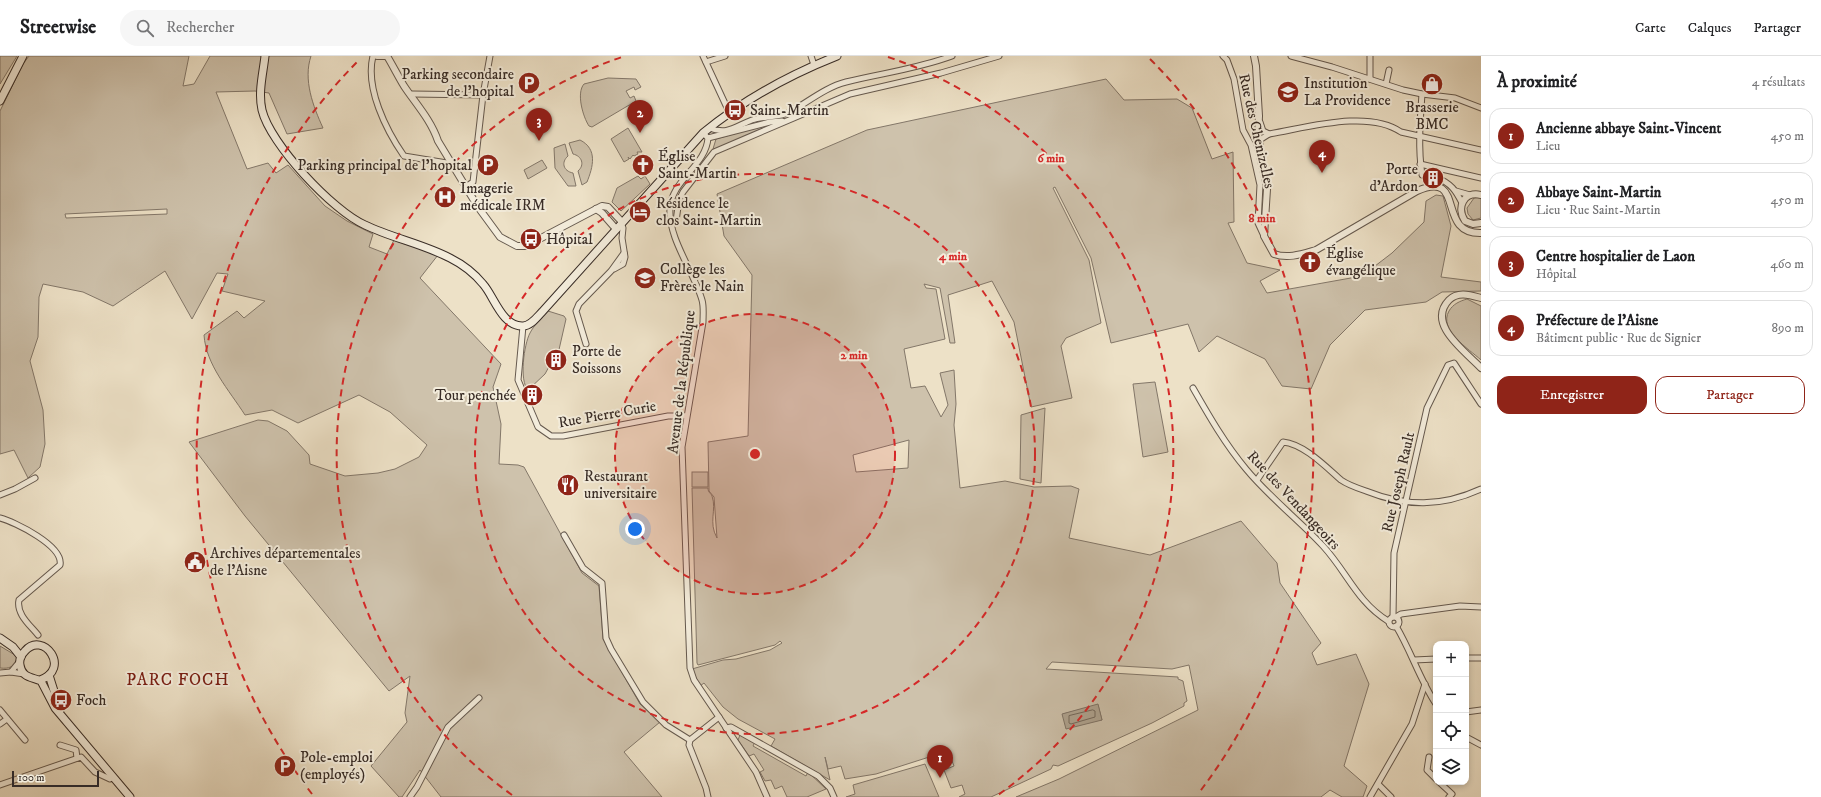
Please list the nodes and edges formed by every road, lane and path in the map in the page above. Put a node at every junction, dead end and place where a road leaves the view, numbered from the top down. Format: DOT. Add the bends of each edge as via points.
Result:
graph roads {
  1 [pos="24,56"];
  2 [pos="265,56"];
  3 [pos="373,56"];
  4 [pos="377,56"];
  5 [pos="387,56"];
  6 [pos="495,56"];
  7 [pos="703,56"];
  8 [pos="725,56"];
  9 [pos="811,56"];
  10 [pos="837,56"];
  11 [pos="952,56"];
  12 [pos="999,56"];
  13 [pos="1223,56"];
  14 [pos="1254,56"];
  15 [pos="1291,56"];
  16 [pos="1370,56"];
  17 [pos="490,58"];
  18 [pos="706,62"];
  19 [pos="814,65"];
  20 [pos="1389,70"];
  21 [pos="1370,79"];
  22 [pos="1386,84"];
  23 [pos="412,94"];
  24 [pos="1422,94"];
  25 [pos="483,95"];
  26 [pos="0,101"];
  27 [pos="1481,108"];
  28 [pos="729,112"];
  29 [pos="1259,116"];
  30 [pos="789,120"];
  31 [pos="709,128"];
  32 [pos="1269,134"];
  33 [pos="705,136"];
  34 [pos="1419,136"];
  35 [pos="1258,141"];
  36 [pos="1481,150"];
  37 [pos="453,164"];
  38 [pos="1420,164"];
  39 [pos="1430,177"];
  40 [pos="1437,178"];
  41 [pos="1481,178"];
  42 [pos="467,186"];
  43 [pos="1456,191"];
  44 [pos="1470,195"];
  45 [pos="1481,195"];
  46 [pos="1462,203"];
  47 [pos="596,209"];
  48 [pos="1481,223"];
  49 [pos="671,224"];
  50 [pos="618,226"];
  51 [pos="1481,233"];
  52 [pos="1264,236"];
  53 [pos="622,238"];
  54 [pos="1481,298"];
  55 [pos="524,326"];
  56 [pos="586,344"];
  57 [pos="1481,368"];
  58 [pos="1193,388"];
  59 [pos="1481,404"];
  60 [pos="686,416"];
  61 [pos="35,478"];
  62 [pos="1257,480"];
  63 [pos="1481,489"];
  64 [pos="0,495"];
  65 [pos="1406,503"];
  66 [pos="0,518"];
  67 [pos="564,535"];
  68 [pos="1481,607"];
  69 [pos="1394,617"];
  70 [pos="1388,621"];
  71 [pos="1396,626"];
  72 [pos="38,635"];
  73 [pos="0,638"];
  74 [pos="14,647"];
  75 [pos="28,648"];
  76 [pos="1469,658"];
  77 [pos="1481,658"];
  78 [pos="20,659"];
  79 [pos="1433,659"];
  80 [pos="1414,660"];
  81 [pos="11,672"];
  82 [pos="0,673"];
  83 [pos="24,674"];
  84 [pos="49,675"];
  85 [pos="40,680"];
  86 [pos="1424,684"];
  87 [pos="479,698"];
  88 [pos="1433,699"];
  89 [pos="0,710"];
  90 [pos="1481,710"];
  91 [pos="1469,712"];
  92 [pos="719,717"];
  93 [pos="63,718"];
  94 [pos="7,719"];
  95 [pos="0,724"];
  96 [pos="726,728"];
  97 [pos="1469,738"];
  98 [pos="25,740"];
  99 [pos="690,740"];
  100 [pos="60,745"];
  101 [pos="1481,745"];
  102 [pos="1429,757"];
  103 [pos="77,758"];
  104 [pos="1433,776"];
  105 [pos="113,777"];
  106 [pos="1378,784"];
  107 [pos="0,785"];
  108 [pos="1442,785"];
  109 [pos="130,797"];
  110 [pos="410,797"];
  111 [pos="708,797"];
  112 [pos="767,797"];
  113 [pos="834,797"];
  114 [pos="1370,797"];
  115 [pos="1392,797"];
  116 [pos="1449,797"];
  1 -- 26 [label="main road"];
  2 -- 55 [label="main road" via="260,92 262,110 268,127 278,144 329,200 347,216 365,225 450,258 469,270 484,284 507,319"];
  3 -- 37 [label="street" via="372,90 394,142 404,156"];
  4 -- 5 [label="street"];
  5 -- 23 [label="street" via="405,88"];
  6 -- 17 [label="street"];
  7 -- 18 [label="street"];
  8 -- 18 [label="street"];
  9 -- 19 [label="street"];
  10 -- 19 [label="main road"];
  11 -- 31 [label="street" via="928,65 845,82 804,102 789,113 752,120 720,132"];
  12 -- 30 [label="street" via="941,73 855,92"];
  13 -- 52 [label="street, Rue des Chenizelles" via="1234,79 1243,130 1251,145 1260,185 1258,222"];
  14 -- 29 [label="street"];
  15 -- 21 [label="street"];
  16 -- 21 [label="street"];
  17 -- 25 [label="street"];
  18 -- 28 [label="street"];
  19 -- 28 [label="main road"];
  20 -- 22 [label="street"];
  21 -- 22 [label="street"];
  22 -- 24 [label="street"];
  23 -- 25 [label="street"];
  23 -- 37 [label="street"];
  24 -- 27 [label="street" via="1455,98"];
  24 -- 34 [label="street"];
  25 -- 42 [label="street" via="473,182"];
  28 -- 31 [label="main road"];
  29 -- 32 [label="street" via="1263,131"];
  29 -- 35 [label="street"];
  30 -- 33 [label="street"];
  30 -- 49 [label="street" via="714,152 683,192 679,200 676,221"];
  31 -- 33 [label="main road"];
  32 -- 34 [label="street" via="1355,120 1392,126 1401,132"];
  32 -- 35 [label="street"];
  33 -- 49 [label="street, Avenue de la République" via="706,149 673,194 670,208"];
  33 -- 50 [label="main road"];
  34 -- 36 [label="street"];
  34 -- 38 [label="street"];
  35 -- 52 [label="street" via="1267,189"];
  37 -- 42 [label="street"];
  38 -- 39 [label="street" via="1422,174"];
  38 -- 41 [label="street"];
  40 -- 43 [label="street" via="1448,182"];
  42 -- 47 [label="street" via="500,237 517,246 526,246"];
  43 -- 44 [label="street"];
  43 -- 46 [label="street"];
  44 -- 45 [label="street"];
  44 -- 46 [label="street"];
  46 -- 48 [label="street" via="1460,209 1465,221"];
  47 -- 50 [label="street"];
  47 -- 50 [label="street" via="602,206 608,208"];
  49 -- 60 [label="street, Avenue de la République" via="702,302 703,322"];
  50 -- 53 [label="street"];
  50 -- 53 [label="street" via="623,228"];
  50 -- 55 [label="main road" via="542,312"];
  51 -- 52 [label="street" via="1464,231 1458,225 1448,195 1444,190 1432,187 1417,191 1324,245 1298,256 1274,254"];
  53 -- 56 [label="street" via="625,257 622,264 579,304 576,311"];
  54 -- 57 [label="street" via="1463,294 1456,296 1443,309 1441,321 1446,332"];
  55 -- 60 [label="street, Rue Pierre Curie" via="518,380 535,423 546,434 557,437 668,416"];
  58 -- 62 [label="street, Rue des Vendangeoirs" via="1219,434 1246,470"];
  59 -- 65 [label="street, Rue Joseph Rault" via="1454,363 1448,365 1427,408"];
  60 -- 92 [label="street, Avenue de la République" via="682,447 690,668 694,680"];
  61 -- 64 [label="street"];
  62 -- 65 [label="street" via="1280,444 1290,442 1322,462 1351,486 1376,496"];
  62 -- 70 [label="street, Rue des Vendangeoirs" via="1323,546 1369,607"];
  63 -- 65 [label="street" via="1452,500"];
  65 -- 69 [label="street, Rue Joseph Rault" via="1394,553"];
  66 -- 72 [label="street" via="30,532 54,548 60,557 60,565 19,600 18,607 22,616"];
  67 -- 99 [label="street" via="583,568 602,583 606,638 643,702 666,725"];
  68 -- 69 [label="street" via="1460,606"];
  69 -- 70 [label="street"];
  69 -- 71 [label="street, Rue Joseph Rault" via="1399,622"];
  70 -- 71 [label="street, Rue des Vendangeoirs" via="1390,626"];
  71 -- 80 [label="street"];
  73 -- 74 [label="main road"];
  74 -- 75 [label="main road"];
  74 -- 78 [label="main road"];
  75 -- 78 [label="main road"];
  75 -- 84 [label="main road" via="43,646 52,653 54,664"];
  76 -- 77 [label="street"];
  78 -- 81 [label="street"];
  78 -- 83 [label="main road"];
  79 -- 80 [label="street"];
  80 -- 86 [label="street"];
  81 -- 82 [label="street"];
  81 -- 83 [label="street"];
  83 -- 85 [label="main road"];
  84 -- 85 [label="main road"];
  84 -- 93 [label="main road"];
  85 -- 93 [label="main road"];
  86 -- 88 [label="street"];
  86 -- 106 [label="street" via="1412,724"];
  87 -- 110 [label="street" via="448,727"];
  89 -- 94 [label="street"];
  90 -- 91 [label="street"];
  92 -- 96 [label="street, Avenue de la République"];
  92 -- 99 [label="street"];
  93 -- 105 [label="main road"];
  94 -- 95 [label="street"];
  94 -- 98 [label="street"];
  96 -- 112 [label="street, Avenue de la République" via="756,772"];
  96 -- 113 [label="street" via="731,727 818,776 830,788"];
  97 -- 101 [label="street"];
  99 -- 111 [label="street" via="689,745"];
  100 -- 103 [label="street" via="76,750"];
  102 -- 104 [label="street" via="1427,770"];
  103 -- 105 [label="street" via="81,757 102,777"];
  103 -- 107 [label="street"];
  105 -- 109 [label="main road"];
  106 -- 114 [label="street"];
  106 -- 115 [label="street"];
  108 -- 116 [label="street" via="1452,794"];
}
